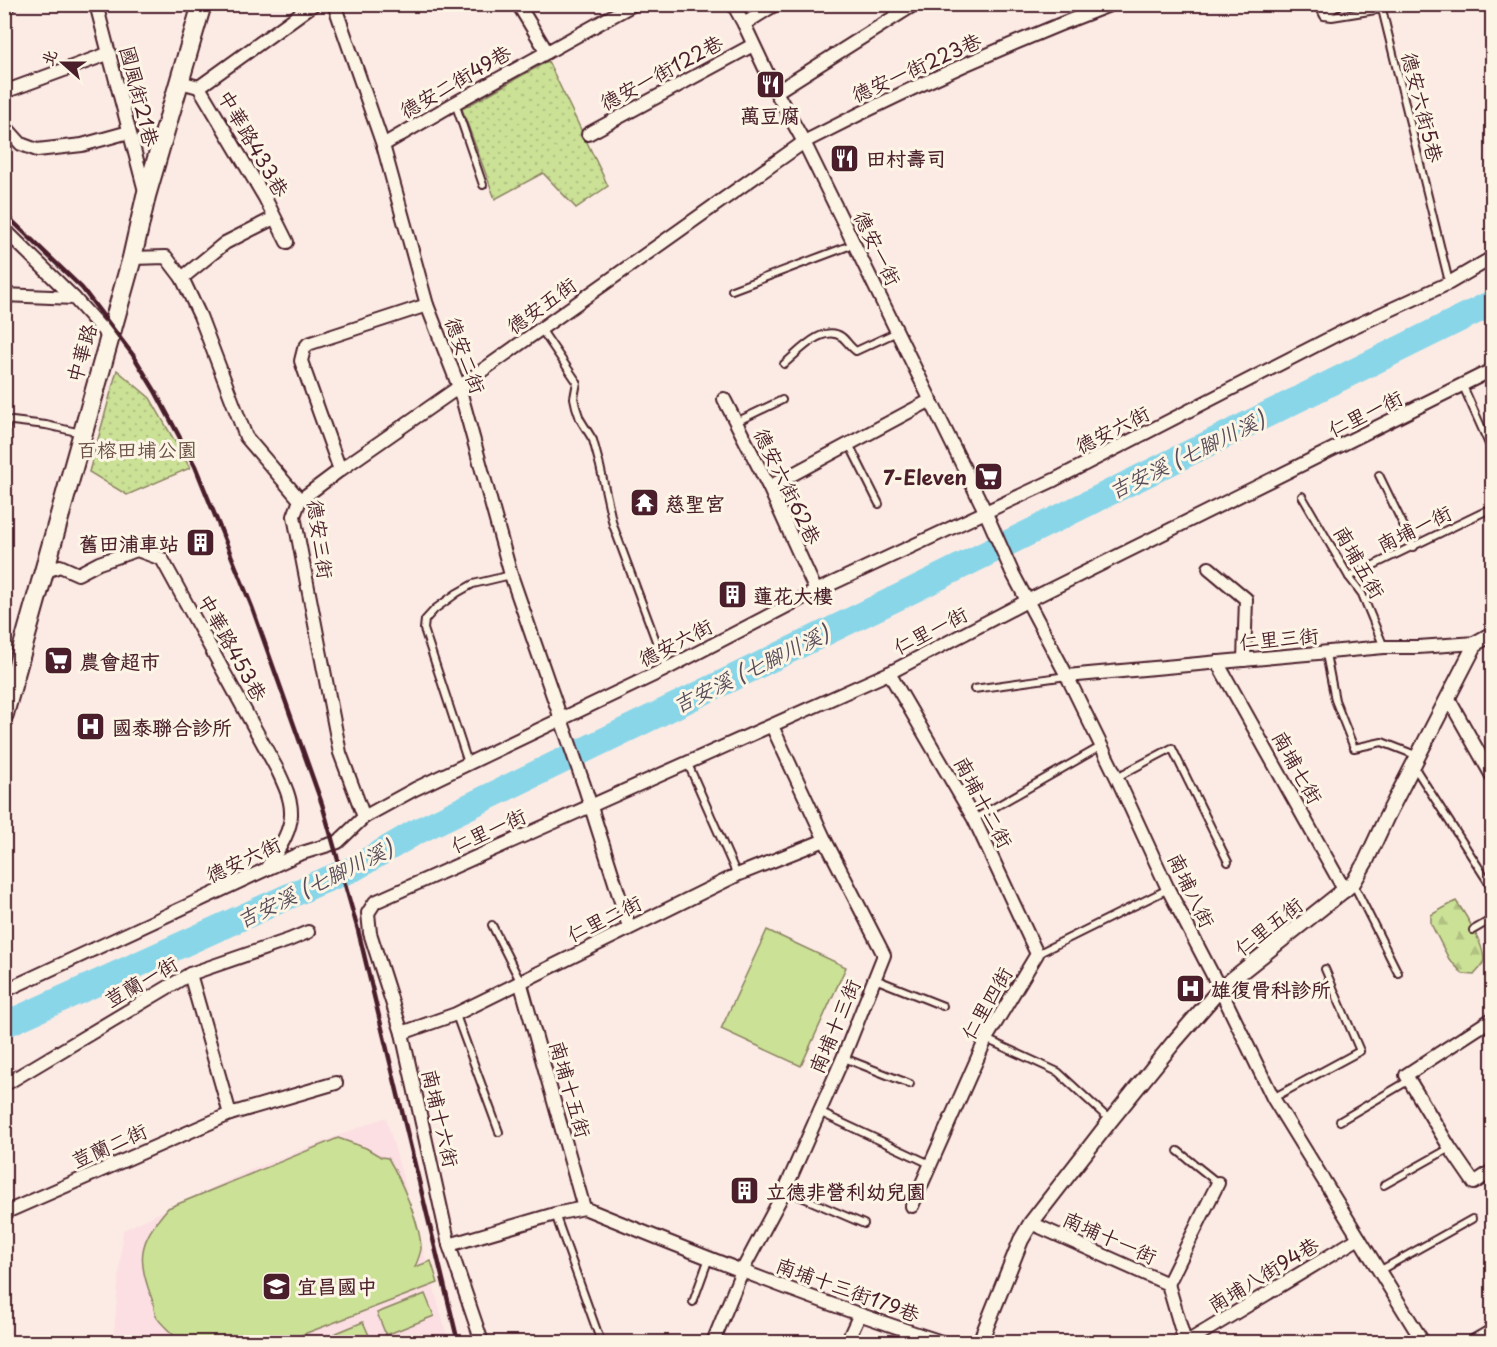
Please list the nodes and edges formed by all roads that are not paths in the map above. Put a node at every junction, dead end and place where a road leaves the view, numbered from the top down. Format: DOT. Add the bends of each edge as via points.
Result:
graph roads {
  1 [pos="10,4"];
  2 [pos="96,4"];
  3 [pos="202,4"];
  4 [pos="314,4"];
  5 [pos="334,4"];
  6 [pos="454,4"];
  7 [pos="518,4"];
  8 [pos="634,4"];
  9 [pos="733,4"];
  10 [pos="776,4"];
  11 [pos="915,4"];
  12 [pos="1112,4"];
  13 [pos="1318,4"];
  14 [pos="1340,4"];
  15 [pos="4,7"];
  16 [pos="446,9"];
  17 [pos="1324,16"];
  18 [pos="744,24"];
  19 [pos="753,45"];
  20 [pos="547,52"];
  21 [pos="110,54"];
  22 [pos="180,81"];
  23 [pos="200,87"];
  24 [pos="4,92"];
  25 [pos="776,92"];
  26 [pos="455,103"];
  27 [pos="4,125"];
  28 [pos="129,132"];
  29 [pos="588,134"];
  30 [pos="804,142"];
  31 [pos="383,145"];
  32 [pos="483,185"];
  33 [pos="146,196"];
  34 [pos="274,218"];
  35 [pos="4,229"];
  36 [pos="287,242"];
  37 [pos="854,244"];
  38 [pos="132,258"];
  39 [pos="1492,258"];
  40 [pos="182,278"];
  41 [pos="1449,283"];
  42 [pos="732,290"];
  43 [pos="4,295"];
  44 [pos="74,298"];
  45 [pos="427,305"];
  46 [pos="541,329"];
  47 [pos="897,332"];
  48 [pos="109,337"];
  49 [pos="784,364"];
  50 [pos="1492,370"];
  51 [pos="1463,386"];
  52 [pos="459,387"];
  53 [pos="724,399"];
  54 [pos="782,400"];
  55 [pos="931,400"];
  56 [pos="6,420"];
  57 [pos="736,422"];
  58 [pos="82,433"];
  59 [pos="4,439"];
  60 [pos="849,444"];
  61 [pos="1492,451"];
  62 [pos="339,470"];
  63 [pos="1379,475"];
  64 [pos="769,487"];
  65 [pos="1302,496"];
  66 [pos="300,500"];
  67 [pos="879,504"];
  68 [pos="1492,508"];
  69 [pos="985,511"];
  70 [pos="1414,547"];
  71 [pos="1209,568"];
  72 [pos="44,572"];
  73 [pos="1012,572"];
  74 [pos="511,575"];
  75 [pos="1349,577"];
  76 [pos="816,591"];
  77 [pos="1027,602"];
  78 [pos="1492,634"];
  79 [pos="1476,642"];
  80 [pos="1384,647"];
  81 [pos="1326,654"];
  82 [pos="1244,660"];
  83 [pos="1217,662"];
  84 [pos="666,669"];
  85 [pos="889,673"];
  86 [pos="1067,676"];
  87 [pos="974,689"];
  88 [pos="1448,698"];
  89 [pos="4,714"];
  90 [pos="560,720"];
  91 [pos="772,726"];
  92 [pos="1100,747"];
  93 [pos="1416,760"];
  94 [pos="468,764"];
  95 [pos="688,764"];
  96 [pos="1492,776"];
  97 [pos="1117,778"];
  98 [pos="590,806"];
  99 [pos="364,817"];
  100 [pos="974,819"];
  101 [pos="825,840"];
  102 [pos="1228,862"];
  103 [pos="266,870"];
  104 [pos="737,875"];
  105 [pos="1349,887"];
  106 [pos="1168,888"];
  107 [pos="1492,888"];
  108 [pos="375,902"];
  109 [pos="1492,920"];
  110 [pos="492,925"];
  111 [pos="629,927"];
  112 [pos="1473,930"];
  113 [pos="308,932"];
  114 [pos="1037,954"];
  115 [pos="1324,969"];
  116 [pos="1398,973"];
  117 [pos="190,974"];
  118 [pos="875,978"];
  119 [pos="520,981"];
  120 [pos="1220,989"];
  121 [pos="4,991"];
  122 [pos="943,1006"];
  123 [pos="456,1014"];
  124 [pos="1492,1019"];
  125 [pos="402,1033"];
  126 [pos="986,1039"];
  127 [pos="843,1058"];
  128 [pos="1407,1078"];
  129 [pos="336,1083"];
  130 [pos="910,1084"];
  131 [pos="4,1085"];
  132 [pos="1273,1098"];
  133 [pos="818,1112"];
  134 [pos="230,1113"];
  135 [pos="1110,1120"];
  136 [pos="1340,1121"];
  137 [pos="499,1132"];
  138 [pos="1450,1148"];
  139 [pos="1178,1151"];
  140 [pos="930,1164"];
  141 [pos="1492,1172"];
  142 [pos="1218,1183"];
  143 [pos="1384,1185"];
  144 [pos="785,1190"];
  145 [pos="912,1206"];
  146 [pos="584,1208"];
  147 [pos="4,1213"];
  148 [pos="555,1214"];
  149 [pos="1472,1219"];
  150 [pos="1031,1223"];
  151 [pos="864,1224"];
  152 [pos="1359,1238"];
  153 [pos="449,1245"];
  154 [pos="709,1258"];
  155 [pos="1379,1271"];
  156 [pos="742,1272"];
  157 [pos="1168,1284"];
  158 [pos="693,1302"];
  159 [pos="859,1316"];
  160 [pos="1492,1331"];
  161 [pos="482,1342"];
  162 [pos="601,1342"];
  163 [pos="713,1342"];
  164 [pos="847,1342"];
  165 [pos="942,1342"];
  166 [pos="980,1342"];
  167 [pos="1186,1342"];
  168 [pos="1423,1342"];
  169 [pos="1473,1342"];
  1 -- 15 [label="street"];
  2 -- 21 [label="street, 國風街21巷"];
  3 -- 22 [label="main road, 中華路"];
  4 -- 23 [label="street"];
  5 -- 31 [label="street, 德安二街"];
  6 -- 16 [label="lane"];
  7 -- 20 [label="street"];
  8 -- 20 [label="street, 德安二街49巷"];
  9 -- 18 [label="street, 德安一街"];
  10 -- 18 [label="street"];
  11 -- 25 [label="street"];
  12 -- 30 [label="street, 德安一街223巷" via="862,112"];
  13 -- 17 [label="lane"];
  14 -- 17 [label="lane"];
  17 -- 41 [label="lane, 德安六街5巷" via="1382,9"];
  18 -- 19 [label="street, 德安一街"];
  19 -- 25 [label="street, 德安一街"];
  19 -- 29 [label="street, 德安一街122巷"];
  20 -- 26 [label="street, 德安二街49巷"];
  21 -- 24 [label="street"];
  21 -- 28 [label="street, 國風街21巷"];
  22 -- 23 [label="street"];
  22 -- 33 [label="main road, 中華路"];
  23 -- 34 [label="street, 中華路433巷"];
  25 -- 30 [label="street, 德安一街"];
  26 -- 31 [label="street, 德安二街49巷"];
  26 -- 32 [label="lane"];
  27 -- 28 [label="street" via="21,144 37,150 82,145"];
  28 -- 33 [label="street, 國風街21巷"];
  30 -- 37 [label="street, 德安一街"];
  30 -- 46 [label="street, 德安五街"];
  31 -- 45 [label="street, 德安二街"];
  33 -- 38 [label="main road, 中華路"];
  34 -- 36 [label="street, 中華路433巷"];
  34 -- 40 [label="street, 中華路433巷" via="225,243"];
  35 -- 44 [label="street"];
  37 -- 42 [label="lane"];
  37 -- 47 [label="street, 德安一街"];
  38 -- 40 [label="street, 德安三街" via="166,257"];
  38 -- 48 [label="main road, 中華路"];
  39 -- 41 [label="street, 德安六街"];
  40 -- 66 [label="street, 德安三街" via="246,437"];
  41 -- 69 [label="street, 德安六街" via="1342,332 1054,480"];
  43 -- 44 [label="street"];
  44 -- 48 [label="street"];
  45 -- 52 [label="street, 德安二街"];
  45 -- 62 [label="street" via="308,344 304,349 301,361"];
  46 -- 52 [label="street, 德安五街"];
  46 -- 84 [label="lane" via="577,382 574,398 580,419 593,440 613,525"];
  47 -- 49 [label="lane" via="856,351 843,338 821,335"];
  47 -- 55 [label="street, 德安一街"];
  48 -- 58 [label="main road, 中華路"];
  50 -- 51 [label="street, 仁里一街"];
  51 -- 61 [label="lane"];
  51 -- 77 [label="street, 仁里一街"];
  52 -- 62 [label="street, 德安五街"];
  52 -- 74 [label="street, 德安二街"];
  53 -- 57 [label="street, 德安六街62巷"];
  54 -- 57 [label="lane"];
  55 -- 60 [label="street"];
  55 -- 69 [label="street, 德安一街"];
  56 -- 58 [label="lane"];
  56 -- 59 [label="lane"];
  57 -- 64 [label="street, 德安六街62巷"];
  58 -- 72 [label="main road, 中華路"];
  60 -- 64 [label="street"];
  60 -- 67 [label="lane"];
  62 -- 66 [label="street, 德安五街"];
  63 -- 70 [label="lane"];
  64 -- 76 [label="street, 德安六街62巷"];
  65 -- 75 [label="lane, 南埔五街"];
  66 -- 99 [label="street, 德安三街" via="294,516 340,753"];
  68 -- 70 [label="lane, 南埔一街"];
  69 -- 73 [label="street, 德安一街"];
  69 -- 76 [label="street, 德安六街"];
  70 -- 75 [label="lane, 南埔一街"];
  71 -- 82 [label="street" via="1246,599"];
  72 -- 89 [label="main road, 中華路"];
  72 -- 103 [label="street, 中華路453巷" via="60,566 78,574 137,550 162,559 288,795 292,813 280,848"];
  73 -- 77 [label="street, 南埔八街"];
  74 -- 90 [label="street, 德安二街"];
  74 -- 94 [label="lane" via="474,584 425,620 424,629"];
  75 -- 80 [label="lane, 南埔五街" via="1362,594"];
  76 -- 84 [label="street, 德安六街"];
  77 -- 85 [label="street, 仁里一街"];
  77 -- 86 [label="street, 南埔八街"];
  78 -- 79 [label="street, 仁里三街"];
  79 -- 80 [label="street, 仁里三街"];
  79 -- 88 [label="street, 仁里五街"];
  80 -- 81 [label="street, 仁里三街"];
  81 -- 82 [label="street, 仁里三街"];
  81 -- 93 [label="lane" via="1335,700 1354,748 1382,742"];
  82 -- 83 [label="street, 仁里三街"];
  83 -- 86 [label="street, 仁里三街"];
  83 -- 105 [label="street, 南埔七街"];
  84 -- 90 [label="street, 德安六街"];
  85 -- 91 [label="street, 仁里一街"];
  85 -- 100 [label="street, 南埔十二街"];
  86 -- 87 [label="lane"];
  86 -- 92 [label="street, 南埔八街"];
  88 -- 93 [label="street, 仁里五街"];
  88 -- 96 [label="street"];
  90 -- 94 [label="street, 德安六街"];
  90 -- 98 [label="street, 德安二街"];
  91 -- 95 [label="street, 仁里一街"];
  91 -- 101 [label="street, 南埔十三街"];
  92 -- 97 [label="street, 南埔八街"];
  92 -- 100 [label="lane"];
  93 -- 105 [label="street, 仁里五街"];
  93 -- 107 [label="lane"];
  94 -- 99 [label="street, 德安六街"];
  95 -- 98 [label="street, 仁里一街"];
  95 -- 104 [label="lane"];
  97 -- 102 [label="lane" via="1172,748"];
  97 -- 106 [label="street, 南埔八街"];
  98 -- 108 [label="street, 仁里一街"];
  98 -- 111 [label="street, 德安二街"];
  99 -- 103 [label="street, 德安六街" via="338,842"];
  100 -- 114 [label="street, 南埔十二街"];
  101 -- 104 [label="street, 仁里二街"];
  101 -- 118 [label="street, 南埔十三街" via="884,956"];
  103 -- 121 [label="street, 德安六街"];
  104 -- 111 [label="street, 仁里二街"];
  105 -- 116 [label="lane"];
  105 -- 120 [label="street, 仁里五街"];
  106 -- 114 [label="lane"];
  106 -- 120 [label="street, 南埔八街"];
  108 -- 125 [label="street, 南埔十六街" via="368,913 370,933"];
  109 -- 112 [label="lane"];
  110 -- 119 [label="lane"];
  111 -- 119 [label="street, 仁里二街"];
  113 -- 117 [label="street, 荳蘭一街"];
  114 -- 126 [label="street, 仁里四街"];
  115 -- 132 [label="lane" via="1360,1051"];
  117 -- 131 [label="street, 荳蘭一街"];
  117 -- 134 [label="street"];
  118 -- 122 [label="lane"];
  118 -- 127 [label="street, 南埔十三街"];
  119 -- 123 [label="street, 仁里二街"];
  119 -- 146 [label="street, 南埔十五街"];
  120 -- 132 [label="street, 南埔八街"];
  120 -- 135 [label="street, 仁里五街"];
  123 -- 125 [label="street, 仁里二街"];
  123 -- 137 [label="lane"];
  124 -- 128 [label="street"];
  125 -- 153 [label="street, 南埔十六街"];
  126 -- 135 [label="lane" via="1058,1072"];
  126 -- 140 [label="street, 仁里四街"];
  127 -- 130 [label="lane"];
  127 -- 133 [label="street, 南埔十三街"];
  128 -- 136 [label="lane"];
  128 -- 138 [label="street"];
  129 -- 134 [label="street, 荳蘭二街"];
  132 -- 152 [label="street, 南埔八街"];
  133 -- 140 [label="lane"];
  133 -- 144 [label="street, 南埔十三街"];
  134 -- 147 [label="street, 荳蘭二街"];
  135 -- 150 [label="street, 仁里五街"];
  138 -- 141 [label="street" via="1474,1183"];
  138 -- 143 [label="lane"];
  139 -- 142 [label="lane"];
  140 -- 145 [label="street, 仁里四街"];
  142 -- 157 [label="street, 南埔十一街"];
  144 -- 151 [label="lane"];
  144 -- 156 [label="street, 南埔十三街"];
  146 -- 148 [label="street"];
  146 -- 154 [label="street, 南埔十三街179巷"];
  148 -- 153 [label="street"];
  148 -- 162 [label="lane"];
  149 -- 155 [label="lane"];
  150 -- 157 [label="street, 南埔十一街"];
  150 -- 166 [label="street, 仁里五街"];
  152 -- 155 [label="street, 南埔八街"];
  152 -- 167 [label="street, 南埔八街94巷"];
  153 -- 161 [label="street, 南埔十六街"];
  154 -- 156 [label="street, 南埔十三街179巷"];
  154 -- 158 [label="lane"];
  155 -- 168 [label="street, 南埔八街"];
  156 -- 159 [label="street, 南埔十三街179巷"];
  156 -- 163 [label="street, 南埔十三街"];
  157 -- 167 [label="street"];
  159 -- 164 [label="street"];
  159 -- 165 [label="street, 南埔十三街179巷"];
  160 -- 169 [label="street"];
}
